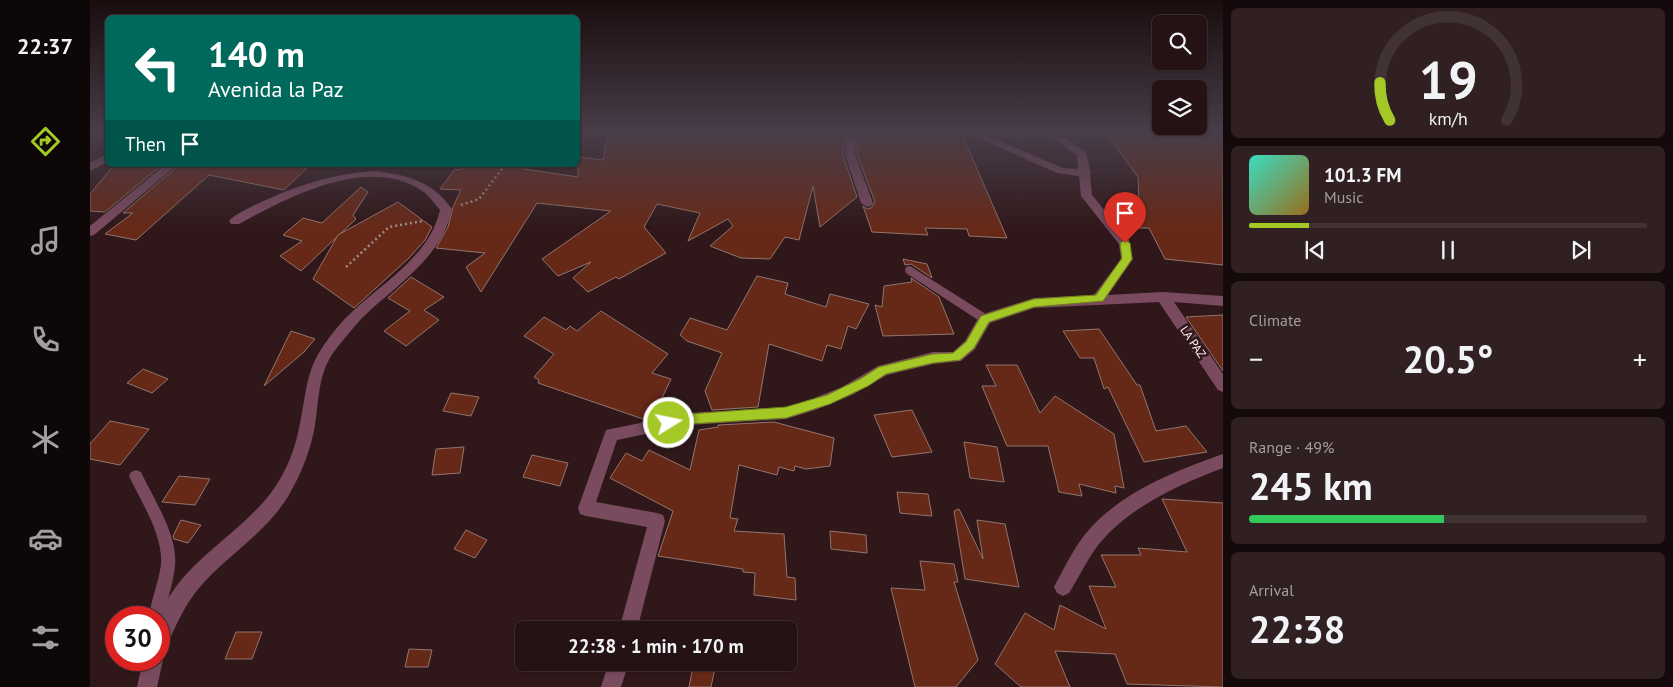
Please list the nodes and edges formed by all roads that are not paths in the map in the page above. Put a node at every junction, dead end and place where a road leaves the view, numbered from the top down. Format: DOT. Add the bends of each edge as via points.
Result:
graph roads {
  1 [pos="853,164"];
  2 [pos="1045,164"];
  3 [pos="1084,164"];
  4 [pos="170,167"];
  5 [pos="1086,173"];
  6 [pos="373,174"];
  7 [pos="867,203"];
  8 [pos="235,221"];
  9 [pos="90,232"];
  10 [pos="910,270"];
  11 [pos="1163,297"];
  12 [pos="1099,298"];
  13 [pos="1223,301"];
  14 [pos="985,319"];
  15 [pos="1223,386"];
  16 [pos="1223,461"];
  17 [pos="136,476"];
  18 [pos="1063,587"];
  19 [pos="157,606"];
  20 [pos="170,618"];
  21 [pos="630,621"];
  22 [pos="151,671"];
  23 [pos="616,671"];
  24 [pos="147,687"];
  25 [pos="611,687"];
  1 -- 7 [label="street"];
  2 -- 5 [label="street" via="1061,171"];
  3 -- 5 [label="street"];
  4 -- 9 [label="street"];
  5 -- 12 [label="street" via="1087,196 1125,243 1127,259"];
  6 -- 8 [label="street" via="302,188"];
  6 -- 20 [label="street" via="400,178 425,188 446,213 433,242 346,326 321,362 310,396 299,458 280,493 263,514 192,582"];
  10 -- 14 [label="lane"];
  11 -- 12 [label="street"];
  11 -- 13 [label="street"];
  11 -- 15 [label="street, LA PAZ"];
  12 -- 14 [label="street" via="1034,303"];
  14 -- 21 [label="street" via="970,345 956,357 933,358 883,370 847,391 815,404 786,412 689,419 611,435 586,508 657,521"];
  16 -- 18 [label="street" via="1177,478 1115,518 1093,538"];
  17 -- 19 [label="lane" via="163,538 168,561"];
  22 -- 24 [label="street"];
  23 -- 25 [label="street"];
}
